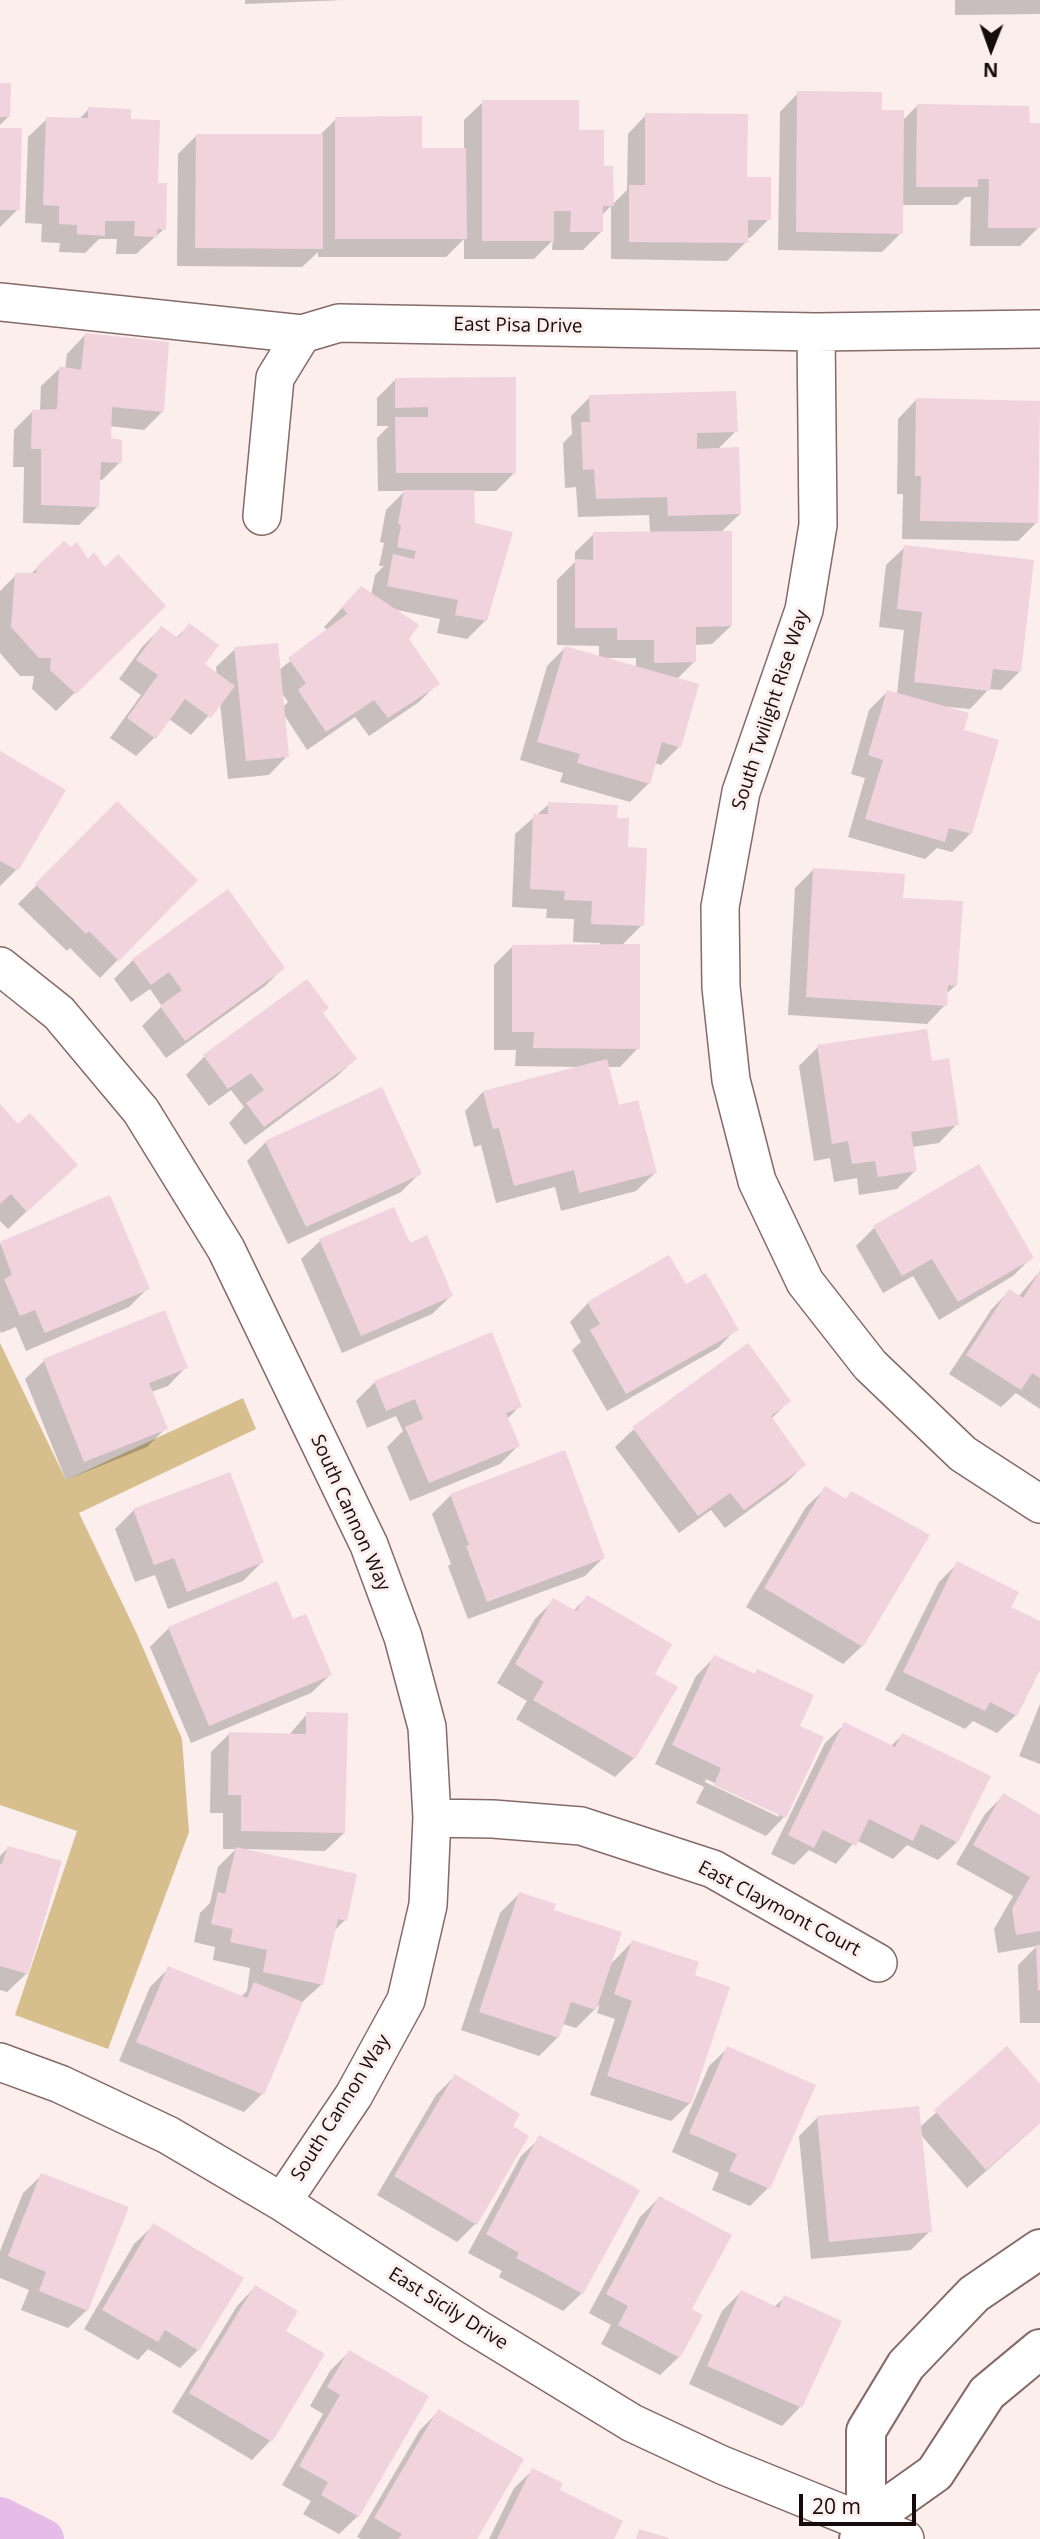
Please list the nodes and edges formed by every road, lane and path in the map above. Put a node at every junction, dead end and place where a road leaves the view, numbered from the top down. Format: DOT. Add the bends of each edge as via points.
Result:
graph roads {
  1 [pos="0,302"];
  2 [pos="1040,329"];
  3 [pos="816,332"];
  4 [pos="302,334"];
  5 [pos="262,516"];
  6 [pos="0,966"];
  7 [pos="1040,1504"];
  8 [pos="432,1818"];
  9 [pos="878,1963"];
  10 [pos="0,2062"];
  11 [pos="282,2202"];
  12 [pos="1040,2249"];
  13 [pos="1040,2349"];
  14 [pos="863,2531"];
  15 [pos="905,2539"];
  1 -- 4 [label="street, East Pisa Drive"];
  2 -- 3 [label="street, East Pisa Drive"];
  3 -- 4 [label="street, East Pisa Drive" via="339,323"];
  3 -- 7 [label="street, South Twilight Rise Way" via="818,525 804,610 741,792 720,907 721,987 731,1080 757,1181 805,1282 870,1364 963,1454"];
  4 -- 5 [label="street" via="275,377"];
  6 -- 8 [label="street, South Cannon Way" via="58,1013 141,1111 226,1249 369,1545 403,1637 427,1727"];
  8 -- 9 [label="street, East Claymont Court" via="493,1819 594,1830 713,1869"];
  8 -- 11 [label="street, South Cannon Way" via="428,1905 406,2000 354,2095"];
  10 -- 11 [label="street, East Sicily Drive" via="60,2084 168,2135"];
  11 -- 14 [label="street, East Sicily Drive" via="632,2423"];
  12 -- 14 [label="street" via="974,2294 906,2365 866,2431"];
  13 -- 14 [label="street" via="987,2392 935,2473"];
  14 -- 15 [label="street, East Sicily Drive"];
}
